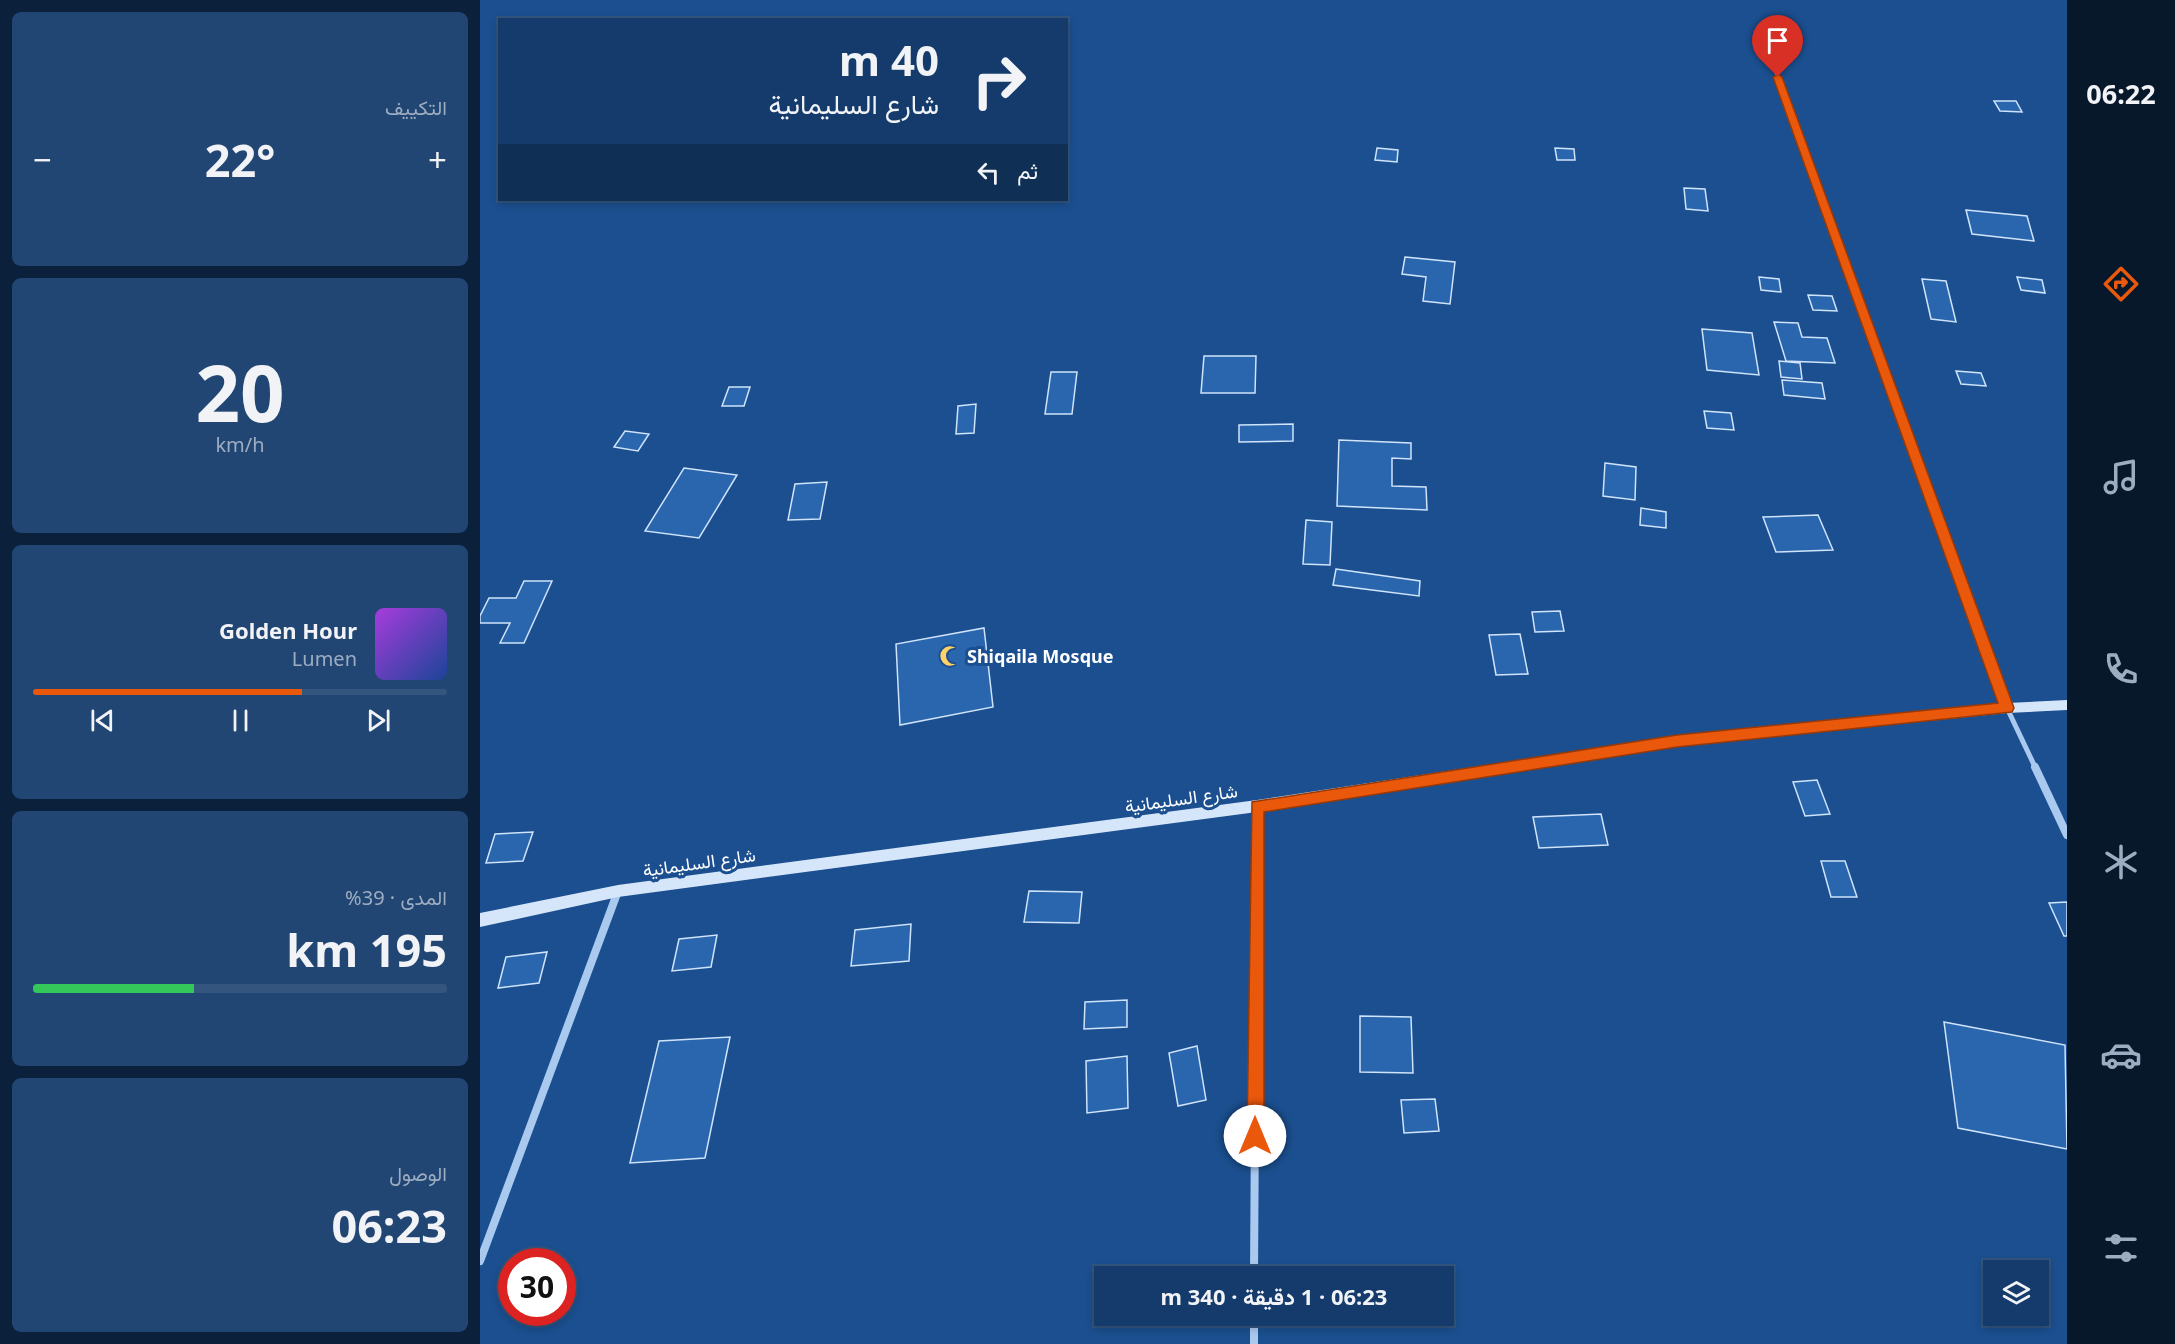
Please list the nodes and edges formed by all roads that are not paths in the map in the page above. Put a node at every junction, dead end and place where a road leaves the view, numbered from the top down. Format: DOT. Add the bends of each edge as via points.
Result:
graph roads {
  1 [pos="1770,54"];
  2 [pos="2067,705"];
  3 [pos="2007,708"];
  4 [pos="1257,806"];
  5 [pos="2067,835"];
  6 [pos="618,891"];
  7 [pos="480,920"];
  8 [pos="480,1261"];
  9 [pos="1254,1266"];
  10 [pos="1254,1326"];
  11 [pos="1254,1344"];
  1 -- 3 [label="street"];
  2 -- 3 [label="street, شارع السليمانية"];
  3 -- 4 [label="street, شارع السليمانية" via="1677,741"];
  3 -- 5 [label="street"];
  4 -- 6 [label="street, شارع السليمانية"];
  4 -- 9 [label="street"];
  6 -- 7 [label="street, شارع السليمانية"];
  6 -- 8 [label="street"];
  10 -- 11 [label="street"];
}
